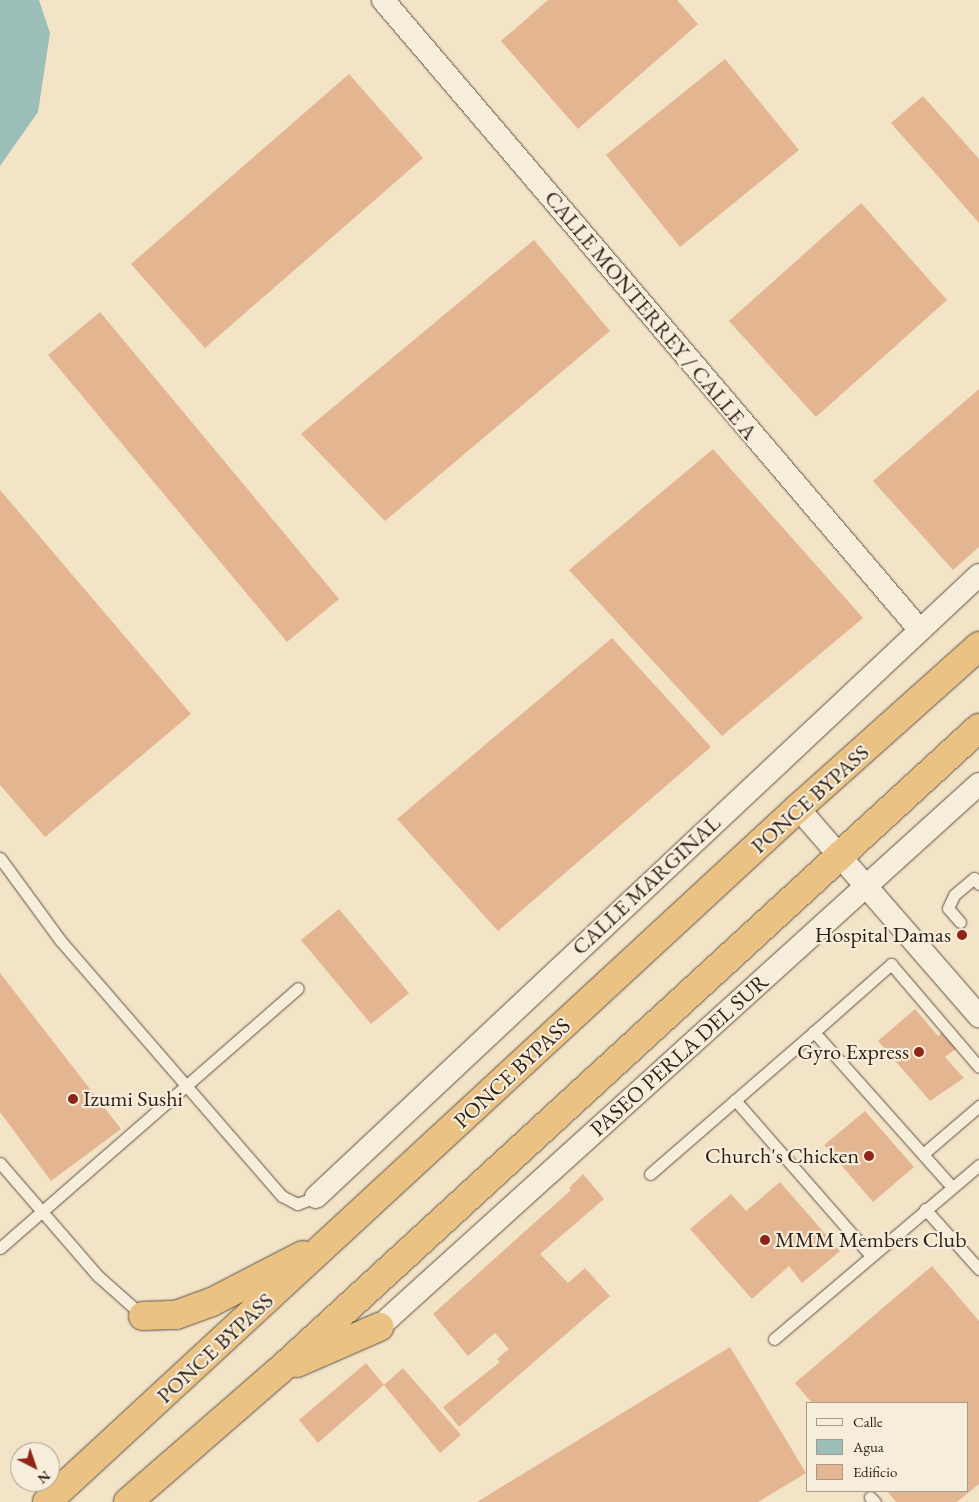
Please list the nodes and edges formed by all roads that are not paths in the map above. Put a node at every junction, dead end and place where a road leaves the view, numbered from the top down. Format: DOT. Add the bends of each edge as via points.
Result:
graph roads {
  1 [pos="383,0"];
  2 [pos="979,575"];
  3 [pos="920,630"];
  4 [pos="979,646"];
  5 [pos="979,728"];
  6 [pos="979,784"];
  7 [pos="798,808"];
  8 [pos="839,855"];
  9 [pos="0,858"];
  10 [pos="11,873"];
  11 [pos="0,879"];
  12 [pos="979,884"];
  13 [pos="866,886"];
  14 [pos="960,922"];
  15 [pos="298,988"];
  16 [pos="979,1016"];
  17 [pos="814,1032"];
  18 [pos="979,1066"];
  19 [pos="186,1086"];
  20 [pos="735,1100"];
  21 [pos="979,1106"];
  22 [pos="923,1154"];
  23 [pos="0,1163"];
  24 [pos="979,1165"];
  25 [pos="650,1174"];
  26 [pos="952,1187"];
  27 [pos="316,1197"];
  28 [pos="925,1209"];
  29 [pos="43,1213"];
  30 [pos="333,1239"];
  31 [pos="0,1248"];
  32 [pos="871,1256"];
  33 [pos="979,1269"];
  34 [pos="143,1316"];
  35 [pos="379,1327"];
  36 [pos="774,1339"];
  37 [pos="280,1370"];
  38 [pos="45,1500"];
  39 [pos="128,1502"];
  1 -- 3 [label="street, CALLE MONTERREY / CALLE A"];
  2 -- 3 [label="street, CALLE MARGINAL"];
  3 -- 27 [label="street, CALLE MARGINAL"];
  4 -- 7 [label="highway, PONCE BYPASS"];
  5 -- 8 [label="highway"];
  6 -- 13 [label="street, PASEO PERLA DEL SUR"];
  7 -- 8 [label="street"];
  7 -- 30 [label="highway, PONCE BYPASS"];
  8 -- 13 [label="street"];
  8 -- 37 [label="highway"];
  9 -- 10 [label="lane"];
  10 -- 11 [label="lane"];
  10 -- 19 [label="lane" via="60,940"];
  12 -- 14 [label="lane" via="974,878 954,895 948,908"];
  13 -- 16 [label="street"];
  13 -- 35 [label="street, PASEO PERLA DEL SUR"];
  15 -- 19 [label="lane"];
  17 -- 18 [label="lane" via="891,964"];
  17 -- 20 [label="lane"];
  17 -- 22 [label="lane"];
  19 -- 27 [label="lane" via="282,1196 297,1204"];
  19 -- 29 [label="lane"];
  20 -- 25 [label="lane"];
  20 -- 32 [label="lane"];
  21 -- 22 [label="lane"];
  22 -- 26 [label="lane"];
  23 -- 29 [label="lane"];
  24 -- 26 [label="lane"];
  26 -- 28 [label="lane"];
  28 -- 32 [label="lane"];
  28 -- 33 [label="lane"];
  29 -- 31 [label="lane"];
  29 -- 34 [label="lane" via="98,1276"];
  30 -- 34 [label="highway" via="212,1302 176,1315"];
  30 -- 38 [label="highway, PONCE BYPASS"];
  32 -- 36 [label="lane"];
  35 -- 37 [label="highway"];
  37 -- 39 [label="highway"];
}
